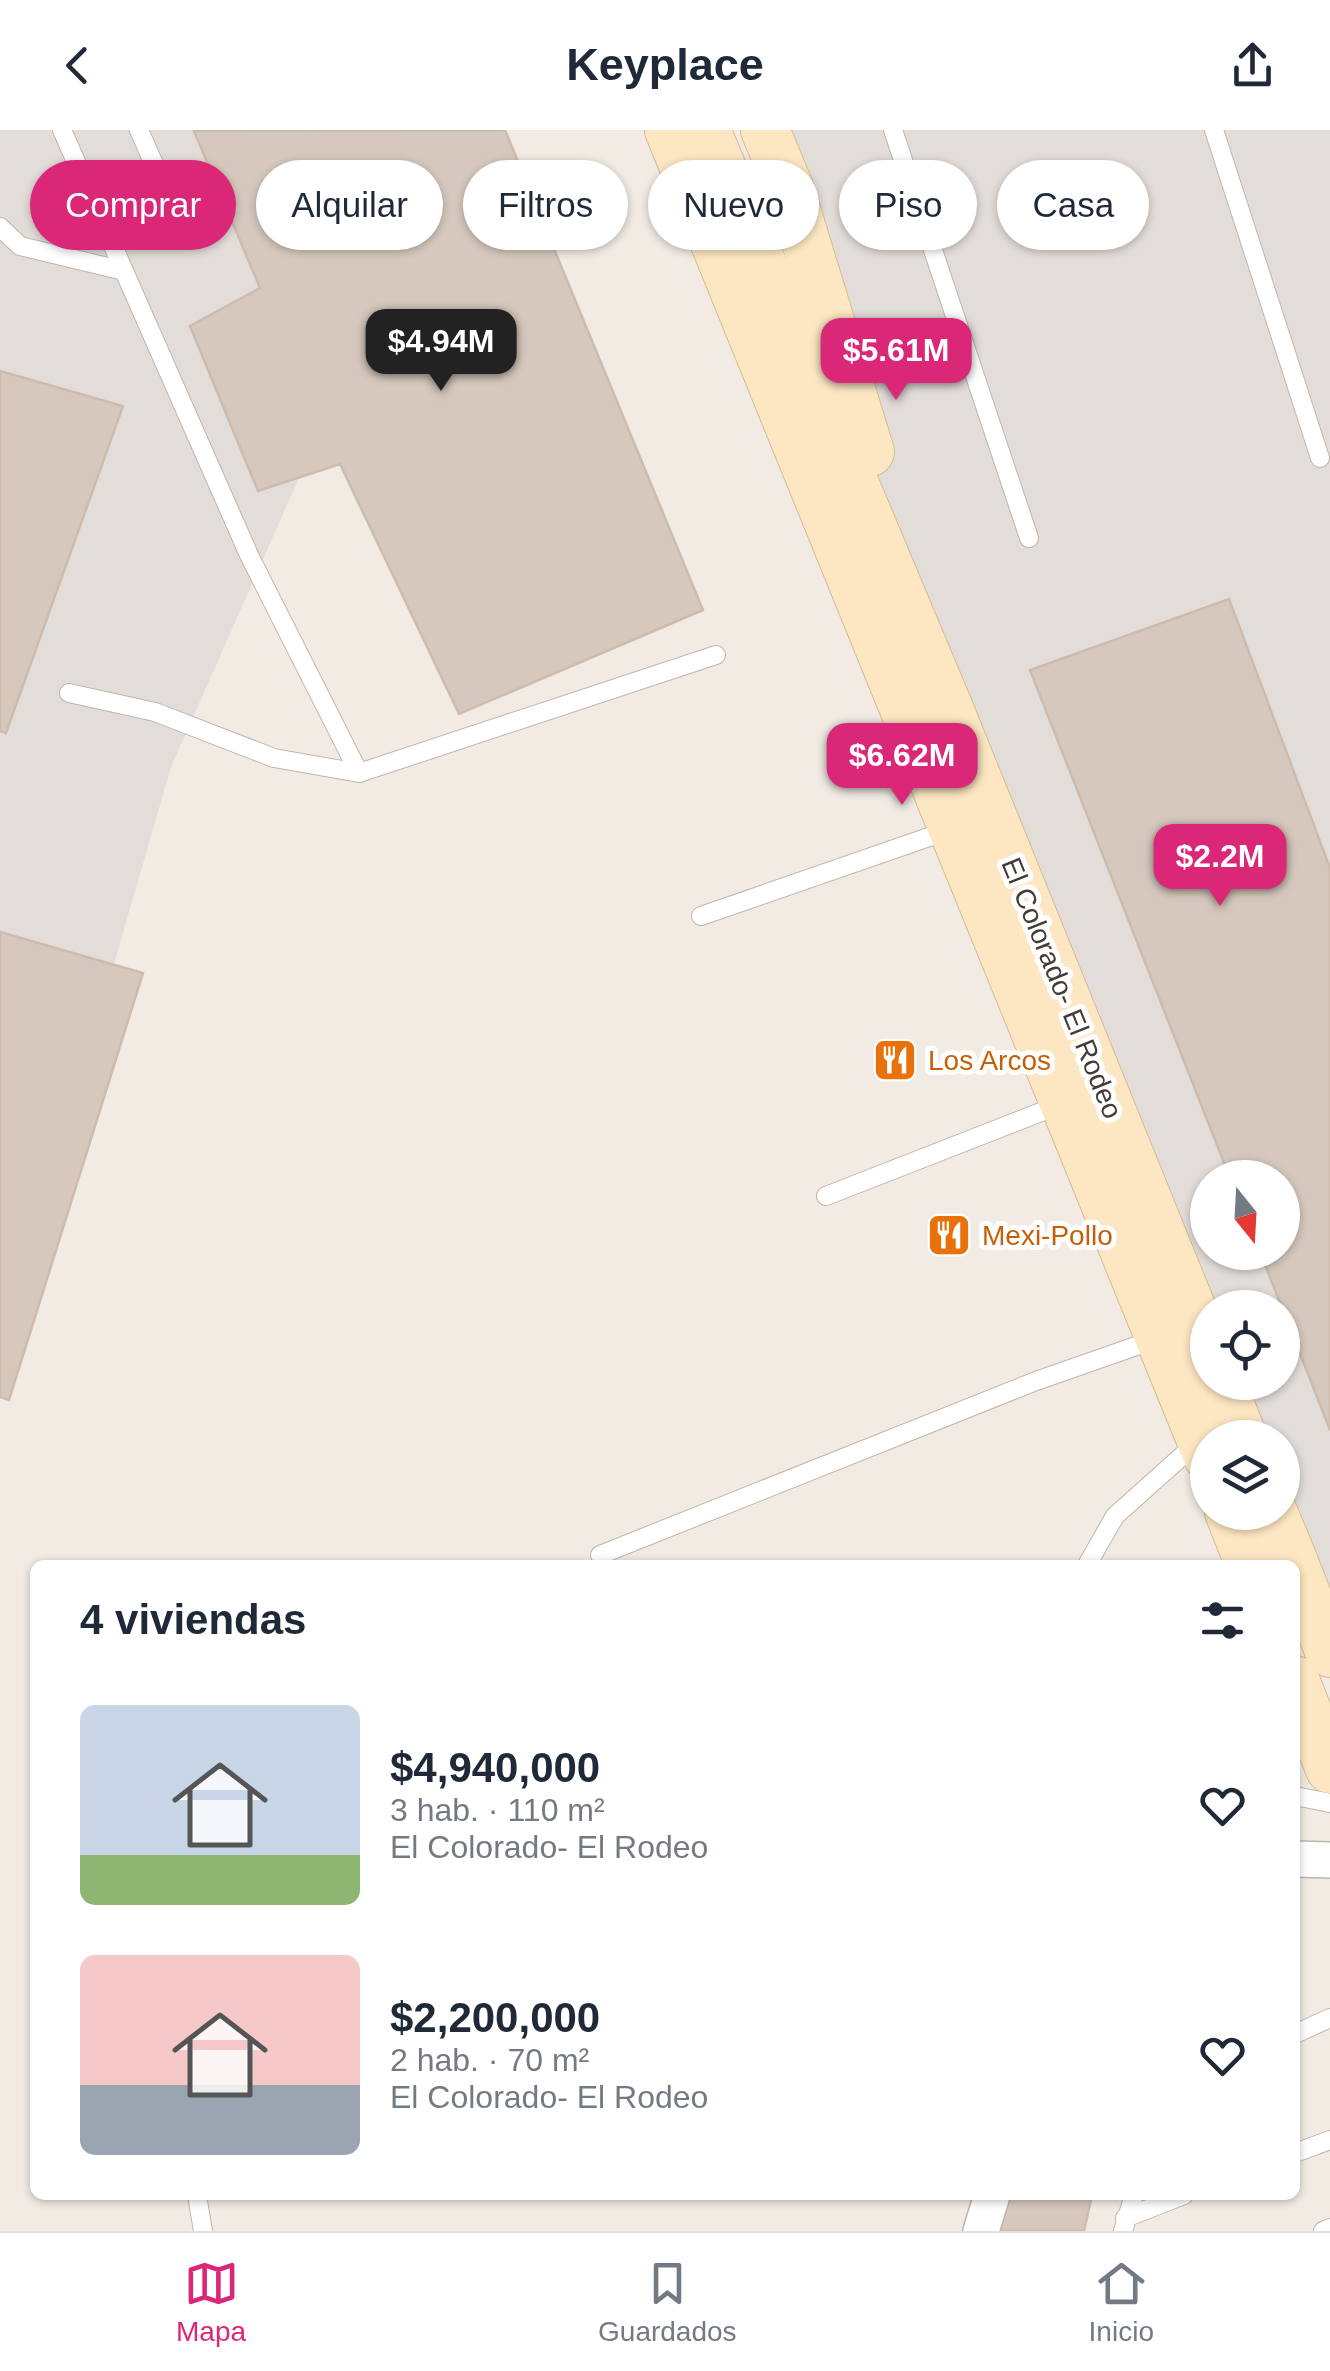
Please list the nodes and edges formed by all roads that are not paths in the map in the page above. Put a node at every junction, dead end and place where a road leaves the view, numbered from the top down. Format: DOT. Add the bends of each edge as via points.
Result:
graph roads {
  1 [pos="62,130"];
  2 [pos="138,130"];
  3 [pos="669,130"];
  4 [pos="706,130"];
  5 [pos="765,130"];
  6 [pos="892,130"];
  7 [pos="1214,130"];
  8 [pos="152,160"];
  9 [pos="0,227"];
  10 [pos="120,270"];
  11 [pos="1320,458"];
  12 [pos="1029,538"];
  13 [pos="716,655"];
  14 [pos="68,694"];
  15 [pos="947,704"];
  16 [pos="359,773"];
  17 [pos="952,828"];
  18 [pos="701,916"];
  19 [pos="1064,1103"];
  20 [pos="826,1196"];
  21 [pos="1190,1305"];
  22 [pos="1160,1338"];
  23 [pos="1204,1420"];
  24 [pos="1190,1464"];
  25 [pos="1236,1530"];
  26 [pos="1280,1530"];
  27 [pos="600,1555"];
  28 [pos="1091,1560"];
  29 [pos="1248,1560"];
  30 [pos="1293,1560"];
  31 [pos="1300,1578"];
  32 [pos="1330,1653"];
  33 [pos="1300,1693"];
  34 [pos="1330,1769"];
  35 [pos="1300,1797"];
  36 [pos="1330,1802"];
  37 [pos="1300,1859"];
  38 [pos="1330,1860"];
  39 [pos="1330,2018"];
  40 [pos="1300,2032"];
  41 [pos="1330,2140"];
  42 [pos="1300,2151"];
  43 [pos="198,2200"];
  44 [pos="990,2200"];
  45 [pos="1132,2200"];
  46 [pos="1174,2200"];
  47 [pos="1124,2224"];
  48 [pos="203,2231"];
  49 [pos="981,2231"];
  1 -- 10 [label="lane"];
  2 -- 8 [label="lane"];
  3 -- 17 [label="main road, El Colorado- El Rodeo"];
  4 -- 15 [label="main road, El Colorado- El Rodeo"];
  5 -- 15 [label="main road" via="790,190"];
  6 -- 12 [label="lane"];
  7 -- 11 [label="lane"];
  9 -- 10 [label="lane" via="20,246"];
  10 -- 16 [label="lane" via="249,556"];
  13 -- 16 [label="lane"];
  14 -- 16 [label="lane" via="155,712 274,758"];
  15 -- 21 [label="main road, El Colorado- El Rodeo"];
  17 -- 18 [label="lane"];
  17 -- 19 [label="main road, El Colorado- El Rodeo"];
  19 -- 20 [label="lane"];
  19 -- 22 [label="main road, El Colorado- El Rodeo"];
  22 -- 23 [label="main road, El Colorado- El Rodeo"];
  22 -- 27 [label="lane" via="1036,1380"];
  24 -- 28 [label="lane" via="1114,1516"];
  25 -- 29 [label="main road"];
  26 -- 30 [label="main road"];
  31 -- 32 [label="main road"];
  33 -- 34 [label="main road"];
  35 -- 36 [label="lane"];
  37 -- 38 [label="street"];
  39 -- 40 [label="lane"];
  41 -- 42 [label="lane"];
  43 -- 48 [label="lane"];
  44 -- 49 [label="street"];
  45 -- 47 [label="lane"];
  46 -- 47 [label="lane"];
}
